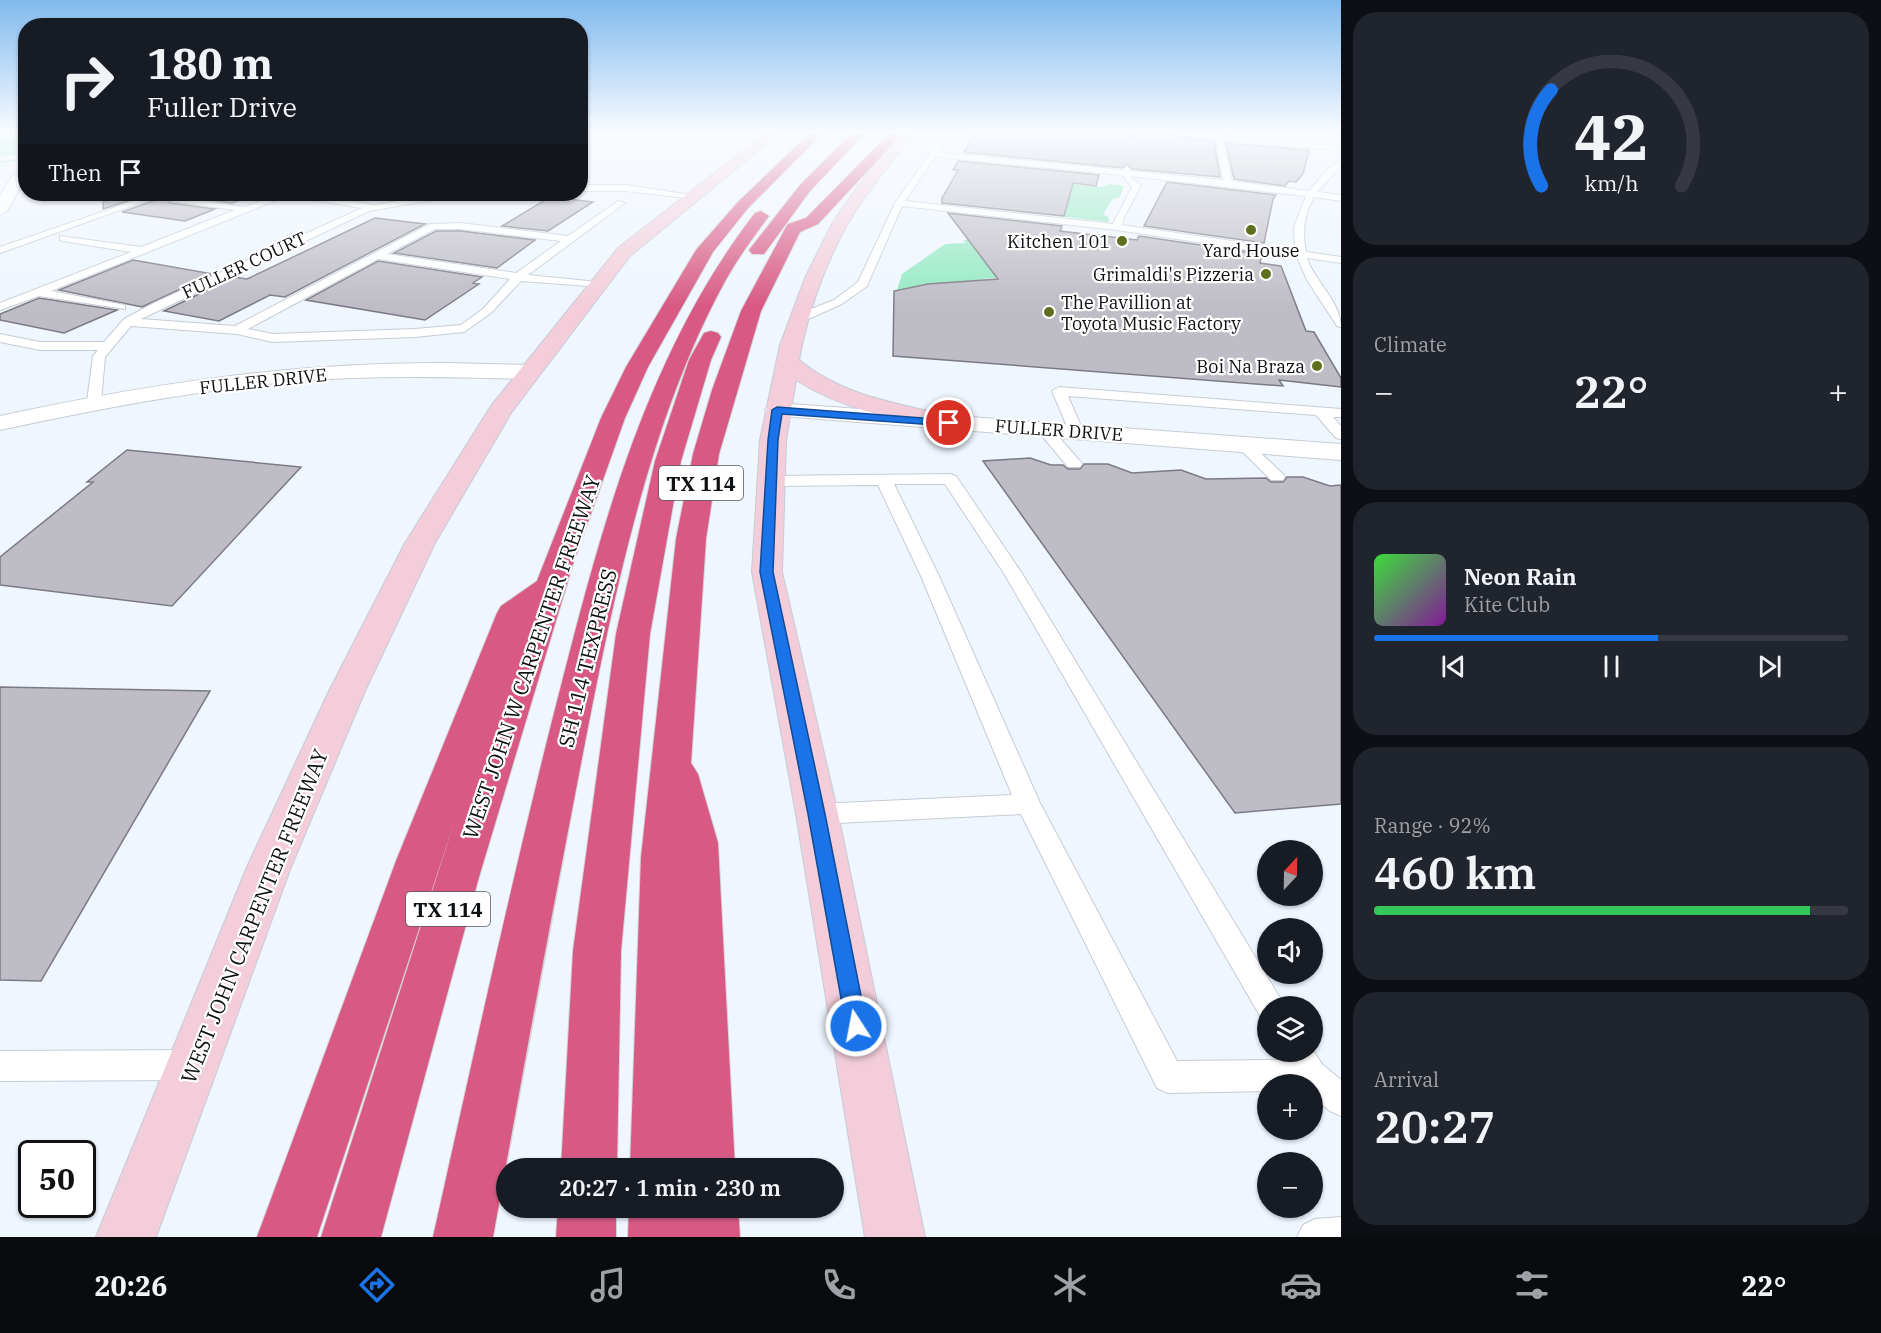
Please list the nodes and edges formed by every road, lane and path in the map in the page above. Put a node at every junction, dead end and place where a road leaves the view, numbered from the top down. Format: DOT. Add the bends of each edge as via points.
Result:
graph roads {
  1 [pos="13,190"];
  2 [pos="641,190"];
  3 [pos="702,190"];
  4 [pos="760,190"];
  5 [pos="785,190"];
  6 [pos="803,190"];
  7 [pos="824,190"];
  8 [pos="842,190"];
  9 [pos="863,190"];
  10 [pos="908,190"];
  11 [pos="1135,190"];
  12 [pos="1282,190"];
  13 [pos="1312,190"];
  14 [pos="1309,193"];
  15 [pos="694,196"];
  16 [pos="1341,198"];
  17 [pos="150,201"];
  18 [pos="196,201"];
  19 [pos="267,201"];
  20 [pos="332,201"];
  21 [pos="408,201"];
  22 [pos="621,203"];
  23 [pos="899,203"];
  24 [pos="2,205"];
  25 [pos="372,207"];
  26 [pos="246,209"];
  27 [pos="1117,227"];
  28 [pos="794,229"];
  29 [pos="63,238"];
  30 [pos="568,239"];
  31 [pos="0,250"];
  32 [pos="141,250"];
  33 [pos="1300,254"];
  34 [pos="377,256"];
  35 [pos="1341,260"];
  36 [pos="518,277"];
  37 [pos="598,285"];
  38 [pos="38,292"];
  39 [pos="4,303"];
  40 [pos="121,307"];
  41 [pos="800,318"];
  42 [pos="128,322"];
  43 [pos="1341,323"];
  44 [pos="237,330"];
  45 [pos="0,338"];
  46 [pos="106,346"];
  47 [pos="787,361"];
  48 [pos="529,372"];
  49 [pos="94,402"];
  50 [pos="777,410"];
  51 [pos="1321,412"];
  52 [pos="1341,413"];
  53 [pos="0,423"];
  54 [pos="949,423"];
  55 [pos="1043,428"];
  56 [pos="1076,431"];
  57 [pos="1341,435"];
  58 [pos="1243,444"];
  59 [pos="1341,452"];
  60 [pos="1074,464"];
  61 [pos="1277,477"];
  62 [pos="884,480"];
  63 [pos="771,482"];
  64 [pos="553,584"];
  65 [pos="671,753"];
  66 [pos="1028,804"];
  67 [pos="817,814"];
  68 [pos="1264,996"];
  69 [pos="1304,1063"];
  70 [pos="193,1065"];
  71 [pos="0,1066"];
  72 [pos="1341,1100"];
  73 [pos="589,1158"];
  74 [pos="658,1158"];
  75 [pos="707,1158"];
  76 [pos="587,1218"];
  77 [pos="658,1218"];
  78 [pos="709,1218"];
  79 [pos="1341,1235"];
  80 [pos="126,1237"];
  81 [pos="287,1237"];
  82 [pos="351,1237"];
  83 [pos="463,1237"];
  84 [pos="586,1237"];
  85 [pos="658,1237"];
  86 [pos="710,1237"];
  87 [pos="895,1237"];
  88 [pos="1315,1237"];
  1 -- 24 [label="street"];
  2 -- 15 [label="lane"];
  3 -- 15 [label="main road, WEST JOHN CARPENTER FREEWAY"];
  4 -- 64 [label="highway, WEST JOHN W CARPENTER FREEWAY / TX 114" via="705,250 637,367 613,418"];
  5 -- 83 [label="highway, SH 114 TEXPRESS" via="707,293 677,359 640,459 591,628"];
  6 -- 73 [label="highway, SH 114 TEXPRESS" via="776,221 730,295 700,360 668,461 633,633 597,951"];
  7 -- 28 [label="highway, TX 114"];
  8 -- 28 [label="highway" via="812,221"];
  9 -- 41 [label="main road" via="841,222"];
  10 -- 23 [label="lane"];
  11 -- 27 [label="lane"];
  12 -- 14 [label="lane"];
  13 -- 14 [label="lane"];
  14 -- 16 [label="lane"];
  14 -- 33 [label="lane" via="1300,221"];
  15 -- 37 [label="main road, WEST JOHN CARPENTER FREEWAY" via="624,252"];
  17 -- 31 [label="lane"];
  18 -- 26 [label="lane"];
  19 -- 26 [label="lane"];
  20 -- 25 [label="lane"];
  21 -- 25 [label="lane, FULLER COURT"];
  22 -- 30 [label="lane"];
  23 -- 27 [label="lane"];
  23 -- 41 [label="lane" via="863,284 838,302"];
  25 -- 42 [label="lane, FULLER COURT"];
  26 -- 32 [label="lane"];
  27 -- 33 [label="lane"];
  28 -- 65 [label="highway, TX 114" via="751,310 706,454 692,539"];
  29 -- 32 [label="lane"];
  30 -- 34 [label="lane" via="433,226"];
  30 -- 36 [label="lane"];
  32 -- 38 [label="lane"];
  33 -- 35 [label="lane"];
  33 -- 43 [label="lane"];
  34 -- 36 [label="lane"];
  34 -- 44 [label="lane"];
  36 -- 37 [label="lane"];
  36 -- 44 [label="lane" via="487,311 464,328 273,338"];
  37 -- 48 [label="main road, WEST JOHN CARPENTER FREEWAY"];
  38 -- 39 [label="lane"];
  38 -- 40 [label="lane"];
  41 -- 47 [label="main road"];
  42 -- 44 [label="lane"];
  42 -- 46 [label="lane, FULLER COURT"];
  45 -- 46 [label="lane" via="40,346"];
  46 -- 49 [label="lane, FULLER COURT" via="99,356"];
  47 -- 50 [label="main road"];
  47 -- 54 [label="main road" via="820,387 848,399"];
  48 -- 49 [label="street, FULLER DRIVE" via="395,370 330,374 236,382"];
  48 -- 70 [label="main road, WEST JOHN CARPENTER FREEWAY" via="500,411 420,543 347,691 269,867"];
  49 -- 53 [label="street, FULLER DRIVE"];
  50 -- 54 [label="street, FULLER DRIVE"];
  50 -- 63 [label="main road"];
  51 -- 52 [label="lane"];
  51 -- 56 [label="lane" via="1059,391"];
  51 -- 57 [label="lane"];
  54 -- 55 [label="street, FULLER DRIVE"];
  55 -- 56 [label="street, FULLER DRIVE"];
  55 -- 60 [label="lane"];
  56 -- 58 [label="street, FULLER DRIVE"];
  58 -- 59 [label="street, FULLER DRIVE"];
  58 -- 61 [label="lane"];
  62 -- 63 [label="lane"];
  62 -- 66 [label="lane" via="930,576"];
  62 -- 68 [label="lane" via="950,479 1014,575"];
  63 -- 67 [label="main road" via="767,572"];
  64 -- 81 [label="highway" via="513,613 418,861"];
  64 -- 82 [label="highway, WEST JOHN W CARPENTER FREEWAY / TX 114" via="457,877"];
  65 -- 74 [label="highway, TX 114" via="663,857"];
  65 -- 75 [label="highway" via="698,843"];
  66 -- 67 [label="lane"];
  66 -- 69 [label="lane" via="1168,1077"];
  67 -- 87 [label="main road"];
  69 -- 72 [label="lane"];
  70 -- 71 [label="lane"];
  70 -- 80 [label="main road, WEST JOHN CARPENTER FREEWAY"];
  76 -- 84 [label="highway"];
  77 -- 85 [label="highway"];
  78 -- 86 [label="highway"];
  79 -- 88 [label="lane"];
}
